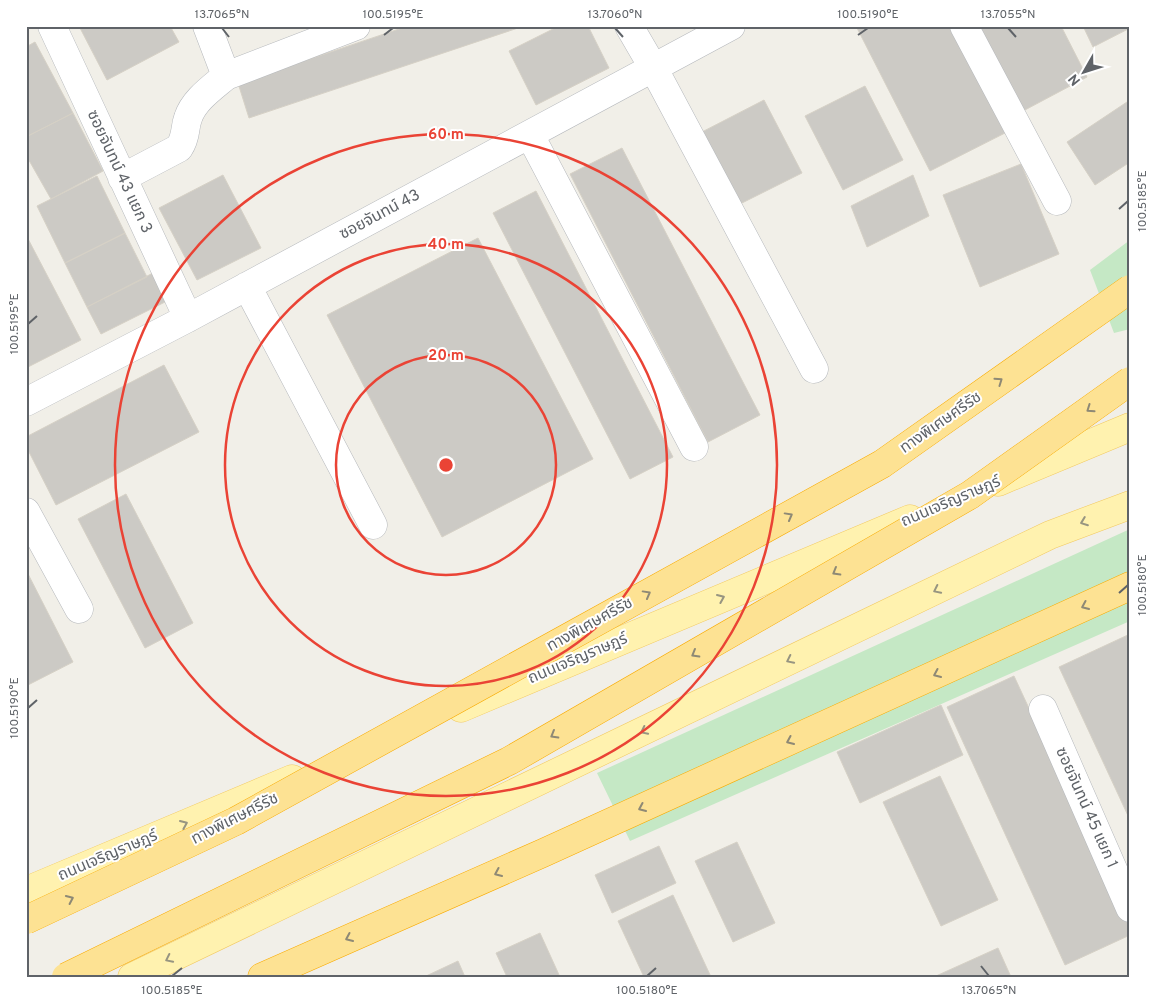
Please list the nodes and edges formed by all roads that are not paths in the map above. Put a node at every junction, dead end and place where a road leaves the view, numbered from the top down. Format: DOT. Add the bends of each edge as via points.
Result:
graph roads {
  1 [pos="52,26"];
  2 [pos="207,26"];
  3 [pos="356,26"];
  4 [pos="629,26"];
  5 [pos="731,26"];
  6 [pos="964,26"];
  7 [pos="654,68"];
  8 [pos="226,76"];
  9 [pos="530,135"];
  10 [pos="122,178"];
  11 [pos="1057,202"];
  12 [pos="246,286"];
  13 [pos="1130,289"];
  14 [pos="188,318"];
  15 [pos="814,369"];
  16 [pos="1130,381"];
  17 [pos="26,402"];
  18 [pos="1130,427"];
  19 [pos="694,447"];
  20 [pos="1130,504"];
  21 [pos="26,512"];
  22 [pos="373,525"];
  23 [pos="1130,586"];
  24 [pos="80,609"];
  25 [pos="1043,708"];
  26 [pos="26,891"];
  27 [pos="1130,908"];
  28 [pos="26,920"];
  29 [pos="66,977"];
  30 [pos="132,977"];
  31 [pos="262,977"];
  1 -- 10 [label="street, ซอยจันทน์ 43 แยก 3"];
  2 -- 8 [label="street"];
  3 -- 8 [label="street"];
  4 -- 7 [label="street"];
  5 -- 7 [label="street, ซอยจันทน์ 43"];
  6 -- 11 [label="street"];
  7 -- 9 [label="street, ซอยจันทน์ 43"];
  7 -- 15 [label="street"];
  8 -- 10 [label="street" via="201,96 188,117 185,140 179,148"];
  9 -- 12 [label="street, ซอยจันทน์ 43"];
  9 -- 19 [label="street"];
  10 -- 14 [label="street, ซอยจันทน์ 43 แยก 3"];
  12 -- 14 [label="street, ซอยจันทน์ 43"];
  12 -- 22 [label="street"];
  28 -- 13 [label="highway, ทางพิเศษศรีรัช, one-way, bridge" via="236,821 882,464"];
  14 -- 17 [label="street, ซอยจันทน์ 43"];
  16 -- 29 [label="highway, one-way, bridge" via="970,495 509,761"];
  26 -- 18 [label="main road, ถนนเจริญราษฎร์, one-way"];
  20 -- 30 [label="main road, one-way" via="1050,535"];
  21 -- 24 [label="street"];
  23 -- 31 [label="highway, one-way" via="543,854"];
  25 -- 27 [label="street, ซอยจันทน์ 45 แยก 1"];
}
